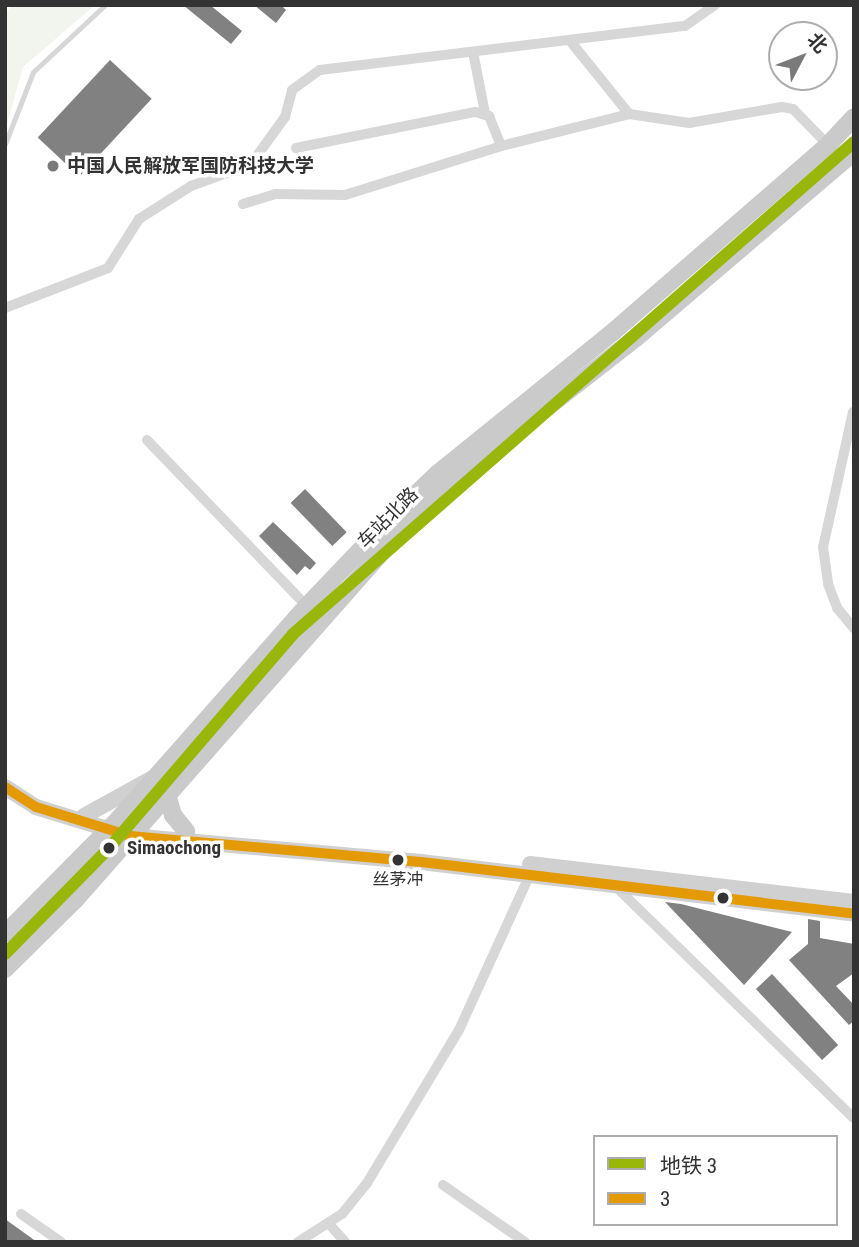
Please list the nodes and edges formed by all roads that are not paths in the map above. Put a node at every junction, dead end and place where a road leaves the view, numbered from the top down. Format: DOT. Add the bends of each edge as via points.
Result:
graph roads {
  1 [pos="105,5"];
  2 [pos="715,5"];
  3 [pos="571,42"];
  4 [pos="474,52"];
  5 [pos="485,113"];
  6 [pos="629,114"];
  7 [pos="854,117"];
  8 [pos="5,144"];
  9 [pos="828,145"];
  10 [pos="501,146"];
  11 [pos="296,148"];
  12 [pos="854,152"];
  13 [pos="243,204"];
  14 [pos="5,309"];
  15 [pos="853,412"];
  16 [pos="146,440"];
  17 [pos="307,606"];
  18 [pos="854,628"];
  19 [pos="153,778"];
  20 [pos="5,780"];
  21 [pos="5,787"];
  22 [pos="167,794"];
  23 [pos="84,816"];
  24 [pos="111,827"];
  25 [pos="135,831"];
  26 [pos="186,831"];
  27 [pos="530,874"];
  28 [pos="612,883"];
  29 [pos="854,902"];
  30 [pos="854,914"];
  31 [pos="5,934"];
  32 [pos="5,969"];
  33 [pos="854,1118"];
  34 [pos="443,1185"];
  35 [pos="21,1214"];
  36 [pos="329,1224"];
  37 [pos="61,1242"];
  38 [pos="298,1242"];
  39 [pos="345,1242"];
  40 [pos="525,1242"];
  1 -- 8 [label="lane" via="33,72"];
  2 -- 3 [label="street" via="685,26"];
  3 -- 4 [label="street"];
  3 -- 6 [label="street"];
  4 -- 5 [label="street"];
  4 -- 14 [label="street" via="334,67 312,74 292,90 285,117 251,164 191,186 139,219 108,268"];
  5 -- 10 [label="street"];
  5 -- 11 [label="street"];
  6 -- 9 [label="street" via="689,123 782,107 793,110"];
  6 -- 10 [label="street"];
  7 -- 9 [label="main road, 车站北路"];
  9 -- 17 [label="main road, 车站北路" via="614,331 437,474"];
  10 -- 13 [label="street" via="345,195 275,194"];
  12 -- 22 [label="main road, 车站北路" via="636,338 472,466 398,534"];
  15 -- 18 [label="street" via="823,547 837,608"];
  16 -- 17 [label="street"];
  17 -- 19 [label="main road, 车站北路"];
  19 -- 23 [label="street"];
  19 -- 24 [label="main road, 车站北路"];
  20 -- 23 [label="street" via="40,802"];
  21 -- 24 [label="street" via="36,807"];
  22 -- 25 [label="main road, 车站北路"];
  22 -- 26 [label="main road" via="173,815"];
  23 -- 24 [label="street"];
  24 -- 25 [label="street"];
  24 -- 31 [label="main road, 车站北路"];
  25 -- 26 [label="street"];
  25 -- 27 [label="street"];
  25 -- 32 [label="main road, 车站北路"];
  26 -- 29 [label="street" via="563,866"];
  27 -- 28 [label="street"];
  27 -- 36 [label="street" via="459,1030 367,1183"];
  28 -- 30 [label="street"];
  28 -- 33 [label="street"];
  34 -- 40 [label="street"];
  35 -- 37 [label="street"];
  36 -- 38 [label="street"];
  36 -- 39 [label="street"];
}
